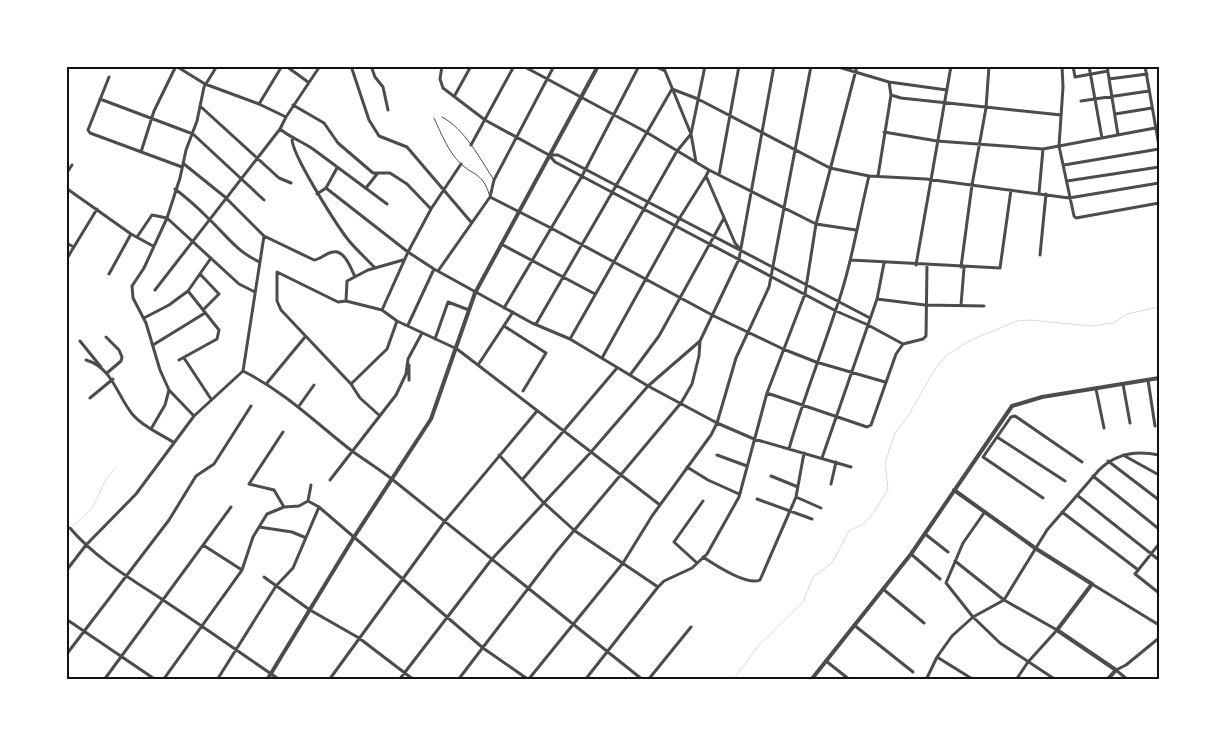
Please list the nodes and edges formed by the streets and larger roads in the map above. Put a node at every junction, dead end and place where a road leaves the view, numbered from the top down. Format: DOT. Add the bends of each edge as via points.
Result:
graph roads {
  1 [pos="176,66"];
  2 [pos="216,66"];
  3 [pos="282,66"];
  4 [pos="286,66"];
  5 [pos="320,66"];
  6 [pos="352,66"];
  7 [pos="371,66"];
  8 [pos="442,66"];
  9 [pos="471,66"];
  10 [pos="514,66"];
  11 [pos="523,66"];
  12 [pos="554,66"];
  13 [pos="598,66"];
  14 [pos="639,66"];
  15 [pos="654,66"];
  16 [pos="663,66"];
  17 [pos="705,66"];
  18 [pos="739,66"];
  19 [pos="774,66"];
  20 [pos="811,66"];
  21 [pos="836,66"];
  22 [pos="857,66"];
  23 [pos="951,66"];
  24 [pos="989,66"];
  25 [pos="1062,66"];
  26 [pos="1073,66"];
  27 [pos="1089,66"];
  28 [pos="1107,66"];
  29 [pos="1145,66"];
  30 [pos="665,71"];
  31 [pos="1108,71"];
  32 [pos="854,72"];
  33 [pos="1090,74"];
  34 [pos="1146,74"];
  35 [pos="109,77"];
  36 [pos="547,79"];
  37 [pos="1109,79"];
  38 [pos="308,82"];
  39 [pos="889,82"];
  40 [pos="205,84"];
  41 [pos="672,89"];
  42 [pos="947,90"];
  43 [pos="1149,91"];
  44 [pos="455,95"];
  45 [pos="891,95"];
  46 [pos="581,97"];
  47 [pos="1112,97"];
  48 [pos="100,99"];
  49 [pos="698,99"];
  50 [pos="1095,99"];
  51 [pos="1081,101"];
  52 [pos="945,102"];
  53 [pos="259,104"];
  54 [pos="293,105"];
  55 [pos="200,106"];
  56 [pos="986,108"];
  57 [pos="1152,108"];
  58 [pos="388,110"];
  59 [pos="614,114"];
  60 [pos="1115,114"];
  61 [pos="1061,115"];
  62 [pos="729,116"];
  63 [pos="286,117"];
  64 [pos="152,118"];
  65 [pos="485,120"];
  66 [pos="280,129"];
  67 [pos="1157,129"];
  68 [pos="646,132"];
  69 [pos="762,132"];
  70 [pos="884,132"];
  71 [pos="193,134"];
  72 [pos="691,134"];
  73 [pos="1118,135"];
  74 [pos="517,137"];
  75 [pos="1102,138"];
  76 [pos="292,139"];
  77 [pos="937,142"];
  78 [pos="979,144"];
  79 [pos="471,146"];
  80 [pos="1059,146"];
  81 [pos="1159,147"];
  82 [pos="1043,148"];
  83 [pos="677,151"];
  84 [pos="796,151"];
  85 [pos="140,152"];
  86 [pos="549,155"];
  87 [pos="258,158"];
  88 [pos="697,163"];
  89 [pos="461,164"];
  90 [pos="1064,164"];
  91 [pos="72,165"];
  92 [pos="183,165"];
  93 [pos="1159,167"];
  94 [pos="337,168"];
  95 [pos="830,168"];
  96 [pos="585,170"];
  97 [pos="709,170"];
  98 [pos="66,174"];
  99 [pos="377,174"];
  100 [pos="719,175"];
  101 [pos="582,176"];
  102 [pos="706,176"];
  103 [pos="869,176"];
  104 [pos="878,176"];
  105 [pos="240,178"];
  106 [pos="930,180"];
  107 [pos="1067,181"];
  108 [pos="291,183"];
  109 [pos="1159,183"];
  110 [pos="615,186"];
  111 [pos="972,186"];
  112 [pos="66,188"];
  113 [pos="326,188"];
  114 [pos="366,188"];
  115 [pos="175,189"];
  116 [pos="443,190"];
  117 [pos="1011,190"];
  118 [pos="751,191"];
  119 [pos="612,192"];
  120 [pos="1039,193"];
  121 [pos="317,194"];
  122 [pos="1046,194"];
  123 [pos="225,197"];
  124 [pos="490,197"];
  125 [pos="1069,198"];
  126 [pos="264,200"];
  127 [pos="648,202"];
  128 [pos="1159,203"];
  129 [pos="387,204"];
  130 [pos="784,208"];
  131 [pos="97,209"];
  132 [pos="431,209"];
  133 [pos="644,209"];
  134 [pos="519,211"];
  135 [pos="167,218"];
  136 [pos="724,218"];
  137 [pos="209,219"];
  138 [pos="679,219"];
  139 [pos="471,222"];
  140 [pos="816,224"];
  141 [pos="676,225"];
  142 [pos="551,228"];
  143 [pos="856,230"];
  144 [pos="131,234"];
  145 [pos="264,236"];
  146 [pos="137,237"];
  147 [pos="714,237"];
  148 [pos="192,240"];
  149 [pos="66,242"];
  150 [pos="500,244"];
  151 [pos="710,244"];
  152 [pos="581,245"];
  153 [pos="153,246"];
  154 [pos="74,247"];
  155 [pos="741,250"];
  156 [pos="408,252"];
  157 [pos="1040,255"];
  158 [pos="211,258"];
  159 [pos="740,259"];
  160 [pos="66,260"];
  161 [pos="404,260"];
  162 [pos="851,260"];
  163 [pos="532,261"];
  164 [pos="260,262"];
  165 [pos="613,263"];
  166 [pos="884,263"];
  167 [pos="916,264"];
  168 [pos="927,265"];
  169 [pos="375,268"];
  170 [pos="773,268"];
  171 [pos="962,268"];
  172 [pos="436,270"];
  173 [pos="109,274"];
  174 [pos="200,274"];
  175 [pos="771,276"];
  176 [pos="355,277"];
  177 [pos="563,277"];
  178 [pos="647,280"];
  179 [pos="806,285"];
  180 [pos="155,290"];
  181 [pos="188,291"];
  182 [pos="255,292"];
  183 [pos="475,293"];
  184 [pos="596,294"];
  185 [pos="805,294"];
  186 [pos="681,297"];
  187 [pos="876,299"];
  188 [pos="346,301"];
  189 [pos="838,301"];
  190 [pos="925,305"];
  191 [pos="961,305"];
  192 [pos="984,306"];
  193 [pos="504,308"];
  194 [pos="382,310"];
  195 [pos="469,310"];
  196 [pos="204,311"];
  197 [pos="836,311"];
  198 [pos="513,312"];
  199 [pos="714,316"];
  200 [pos="144,318"];
  201 [pos="870,318"];
  202 [pos="397,321"];
  203 [pos="536,324"];
  204 [pos="868,324"];
  205 [pos="408,325"];
  206 [pos="504,326"];
  207 [pos="746,332"];
  208 [pos="422,333"];
  209 [pos="106,337"];
  210 [pos="305,337"];
  211 [pos="435,339"];
  212 [pos="570,339"];
  213 [pos="80,341"];
  214 [pos="700,341"];
  215 [pos="903,344"];
  216 [pos="153,345"];
  217 [pos="456,349"];
  218 [pos="783,349"];
  219 [pos="184,358"];
  220 [pos="602,358"];
  221 [pos="408,359"];
  222 [pos="86,360"];
  223 [pos="179,360"];
  224 [pos="816,362"];
  225 [pos="478,365"];
  226 [pos="617,368"];
  227 [pos="103,369"];
  228 [pos="243,371"];
  229 [pos="850,372"];
  230 [pos="107,373"];
  231 [pos="630,375"];
  232 [pos="1159,378"];
  233 [pos="112,379"];
  234 [pos="409,380"];
  235 [pos="1148,380"];
  236 [pos="885,382"];
  237 [pos="267,383"];
  238 [pos="351,384"];
  239 [pos="1122,384"];
  240 [pos="314,385"];
  241 [pos="648,386"];
  242 [pos="1096,388"];
  243 [pos="169,390"];
  244 [pos="523,391"];
  245 [pos="767,393"];
  246 [pos="90,398"];
  247 [pos="211,399"];
  248 [pos="681,403"];
  249 [pos="801,405"];
  250 [pos="251,406"];
  251 [pos="299,406"];
  252 [pos="538,411"];
  253 [pos="379,415"];
  254 [pos="837,415"];
  255 [pos="194,416"];
  256 [pos="717,423"];
  257 [pos="1130,423"];
  258 [pos="1155,426"];
  259 [pos="1104,428"];
  260 [pos="151,429"];
  261 [pos="283,432"];
  262 [pos="564,432"];
  263 [pos="997,437"];
  264 [pos="754,439"];
  265 [pos="173,442"];
  266 [pos="789,449"];
  267 [pos="352,450"];
  268 [pos="591,452"];
  269 [pos="804,453"];
  270 [pos="978,454"];
  271 [pos="1159,454"];
  272 [pos="499,455"];
  273 [pos="717,455"];
  274 [pos="1122,455"];
  275 [pos="982,457"];
  276 [pos="822,458"];
  277 [pos="1108,461"];
  278 [pos="836,462"];
  279 [pos="1082,462"];
  280 [pos="747,466"];
  281 [pos="687,467"];
  282 [pos="852,467"];
  283 [pos="1159,475"];
  284 [pos="621,476"];
  285 [pos="771,476"];
  286 [pos="1093,476"];
  287 [pos="330,480"];
  288 [pos="394,480"];
  289 [pos="522,480"];
  290 [pos="1065,481"];
  291 [pos="831,484"];
  292 [pos="311,485"];
  293 [pos="798,487"];
  294 [pos="954,490"];
  295 [pos="739,494"];
  296 [pos="1077,494"];
  297 [pos="796,497"];
  298 [pos="1043,498"];
  299 [pos="757,499"];
  300 [pos="1159,500"];
  301 [pos="308,501"];
  302 [pos="703,501"];
  303 [pos="543,502"];
  304 [pos="660,505"];
  305 [pos="231,507"];
  306 [pos="284,507"];
  307 [pos="319,507"];
  308 [pos="821,508"];
  309 [pos="790,512"];
  310 [pos="1062,512"];
  311 [pos="984,513"];
  312 [pos="812,519"];
  313 [pos="445,521"];
  314 [pos="70,528"];
  315 [pos="258,528"];
  316 [pos="1159,529"];
  317 [pos="575,531"];
  318 [pos="925,534"];
  319 [pos="304,537"];
  320 [pos="354,537"];
  321 [pos="1159,544"];
  322 [pos="86,545"];
  323 [pos="203,545"];
  324 [pos="1035,548"];
  325 [pos="948,552"];
  326 [pos="1150,553"];
  327 [pos="911,554"];
  328 [pos="492,558"];
  329 [pos="703,558"];
  330 [pos="1159,560"];
  331 [pos="955,561"];
  332 [pos="623,563"];
  333 [pos="698,563"];
  334 [pos="1137,569"];
  335 [pos="242,570"];
  336 [pos="66,571"];
  337 [pos="125,575"];
  338 [pos="264,577"];
  339 [pos="403,579"];
  340 [pos="940,579"];
  341 [pos="1092,584"];
  342 [pos="276,586"];
  343 [pos="658,587"];
  344 [pos="529,588"];
  345 [pos="883,589"];
  346 [pos="1159,593"];
  347 [pos="163,600"];
  348 [pos="1004,600"];
  349 [pos="310,610"];
  350 [pos="448,617"];
  351 [pos="973,617"];
  352 [pos="66,619"];
  353 [pos="574,624"];
  354 [pos="924,624"];
  355 [pos="854,625"];
  356 [pos="1159,625"];
  357 [pos="201,626"];
  358 [pos="690,627"];
  359 [pos="1057,630"];
  360 [pos="83,631"];
  361 [pos="359,638"];
  362 [pos="1159,638"];
  363 [pos="236,648"];
  364 [pos="483,648"];
  365 [pos="608,651"];
  366 [pos="66,655"];
  367 [pos="120,656"];
  368 [pos="937,657"];
  369 [pos="826,660"];
  370 [pos="1028,662"];
  371 [pos="1116,670"];
  372 [pos="405,672"];
  373 [pos="913,672"];
  374 [pos="271,674"];
  375 [pos="104,680"];
  376 [pos="156,680"];
  377 [pos="163,680"];
  378 [pos="217,680"];
  379 [pos="267,680"];
  380 [pos="280,680"];
  381 [pos="329,680"];
  382 [pos="399,680"];
  383 [pos="414,680"];
  384 [pos="458,680"];
  385 [pos="528,680"];
  386 [pos="585,680"];
  387 [pos="643,680"];
  388 [pos="648,680"];
  389 [pos="811,680"];
  390 [pos="850,680"];
  391 [pos="926,680"];
  392 [pos="974,680"];
  393 [pos="1016,680"];
  394 [pos="1056,680"];
  395 [pos="1107,680"];
  396 [pos="1128,680"];
  1 -- 40 [label="street"];
  1 -- 64 [label="street"];
  2 -- 40 [label="street"];
  3 -- 53 [label="street"];
  4 -- 38 [label="street"];
  5 -- 38 [label="street"];
  6 -- 116 [label="street" via="369,120 379,136 408,147"];
  7 -- 58 [label="street" via="383,87"];
  8 -- 44 [label="street" via="440,79 443,88"];
  9 -- 44 [label="street"];
  10 -- 65 [label="street"];
  11 -- 36 [label="street"];
  12 -- 36 [label="street"];
  13 -- 46 [label="street"];
  14 -- 59 [label="street"];
  15 -- 30 [label="street"];
  16 -- 30 [label="street"];
  17 -- 49 [label="street"];
  18 -- 62 [label="street"];
  19 -- 69 [label="street"];
  20 -- 84 [label="street"];
  21 -- 32 [label="street"];
  22 -- 32 [label="street"];
  23 -- 42 [label="street"];
  24 -- 56 [label="street"];
  25 -- 61 [label="street"];
  26 -- 33 [label="street" via="1075,77"];
  27 -- 33 [label="street"];
  28 -- 31 [label="street"];
  29 -- 34 [label="street"];
  30 -- 41 [label="street"];
  31 -- 33 [label="street"];
  31 -- 37 [label="street"];
  32 -- 39 [label="street"];
  32 -- 95 [label="street"];
  33 -- 50 [label="street"];
  34 -- 37 [label="street"];
  34 -- 43 [label="street"];
  35 -- 48 [label="street"];
  36 -- 46 [label="street"];
  36 -- 74 [label="street"];
  37 -- 47 [label="street"];
  38 -- 54 [label="street"];
  39 -- 42 [label="street"];
  39 -- 45 [label="street"];
  40 -- 53 [label="street"];
  40 -- 55 [label="street"];
  41 -- 49 [label="street"];
  41 -- 68 [label="street"];
  41 -- 72 [label="street"];
  42 -- 52 [label="street"];
  43 -- 47 [label="street"];
  43 -- 57 [label="street"];
  44 -- 65 [label="street"];
  45 -- 52 [label="street"];
  45 -- 70 [label="street"];
  46 -- 59 [label="street"];
  46 -- 86 [label="street"];
  47 -- 50 [label="street"];
  47 -- 60 [label="street"];
  48 -- 64 [label="street"];
  48 -- 85 [label="street" via="88,130 90,133"];
  49 -- 62 [label="street"];
  49 -- 72 [label="street"];
  50 -- 51 [label="street"];
  50 -- 75 [label="street"];
  52 -- 56 [label="street"];
  52 -- 77 [label="street"];
  53 -- 63 [label="street"];
  54 -- 63 [label="street"];
  54 -- 99 [label="street" via="324,123 338,143"];
  55 -- 71 [label="street"];
  55 -- 87 [label="street"];
  56 -- 61 [label="street"];
  56 -- 78 [label="street"];
  57 -- 60 [label="street"];
  57 -- 67 [label="street"];
  59 -- 68 [label="street"];
  59 -- 96 [label="street"];
  60 -- 73 [label="street"];
  61 -- 80 [label="street"];
  62 -- 69 [label="street"];
  62 -- 100 [label="street"];
  63 -- 66 [label="street"];
  64 -- 71 [label="street"];
  64 -- 85 [label="street"];
  65 -- 74 [label="street"];
  65 -- 79 [label="street"];
  66 -- 76 [label="street"];
  66 -- 87 [label="street"];
  67 -- 73 [label="street"];
  67 -- 81 [label="street"];
  68 -- 83 [label="street"];
  68 -- 110 [label="street"];
  69 -- 84 [label="street"];
  69 -- 118 [label="street"];
  70 -- 77 [label="street"];
  70 -- 104 [label="street"];
  71 -- 92 [label="street"];
  71 -- 105 [label="street"];
  72 -- 83 [label="street"];
  72 -- 88 [label="street"];
  73 -- 75 [label="street"];
  74 -- 86 [label="street"];
  74 -- 124 [label="street" via="494,180"];
  75 -- 80 [label="street"];
  76 -- 94 [label="street" via="302,142"];
  76 -- 121 [label="street" via="295,153"];
  77 -- 78 [label="street"];
  77 -- 106 [label="street"];
  78 -- 82 [label="street"];
  78 -- 111 [label="street"];
  80 -- 82 [label="street"];
  80 -- 90 [label="street"];
  81 -- 90 [label="street"];
  82 -- 120 [label="street"];
  83 -- 88 [label="street"];
  83 -- 127 [label="street"];
  84 -- 95 [label="street"];
  84 -- 130 [label="street"];
  85 -- 92 [label="street"];
  86 -- 96 [label="street" via="558,155"];
  86 -- 101 [label="street" via="555,162"];
  86 -- 134 [label="street"];
  87 -- 105 [label="street"];
  87 -- 108 [label="street" via="279,178"];
  88 -- 97 [label="street"];
  89 -- 116 [label="street"];
  90 -- 107 [label="street"];
  91 -- 98 [label="street"];
  92 -- 115 [label="street"];
  92 -- 123 [label="street"];
  93 -- 107 [label="street"];
  94 -- 113 [label="street"];
  94 -- 114 [label="street"];
  95 -- 103 [label="street"];
  95 -- 140 [label="street"];
  96 -- 101 [label="street"];
  96 -- 110 [label="street"];
  97 -- 100 [label="street"];
  97 -- 102 [label="street"];
  99 -- 114 [label="street"];
  99 -- 132 [label="street" via="388,172 401,180"];
  100 -- 118 [label="street"];
  101 -- 119 [label="street"];
  101 -- 142 [label="street"];
  102 -- 136 [label="street"];
  102 -- 138 [label="street"];
  103 -- 104 [label="street"];
  103 -- 143 [label="street"];
  104 -- 106 [label="street"];
  105 -- 123 [label="street"];
  105 -- 126 [label="street"];
  106 -- 111 [label="street"];
  106 -- 167 [label="street"];
  107 -- 125 [label="street"];
  109 -- 125 [label="street"];
  110 -- 119 [label="street"];
  110 -- 127 [label="street"];
  111 -- 117 [label="street"];
  111 -- 171 [label="street"];
  112 -- 131 [label="street"];
  113 -- 121 [label="street"];
  113 -- 156 [label="street"];
  114 -- 129 [label="street"];
  115 -- 135 [label="street"];
  115 -- 137 [label="street"];
  116 -- 132 [label="street"];
  116 -- 139 [label="street"];
  117 -- 120 [label="street"];
  117 -- 171 [label="street" via="1002,265 996,269"];
  118 -- 130 [label="street"];
  118 -- 155 [label="street"];
  119 -- 133 [label="street"];
  119 -- 152 [label="street"];
  120 -- 122 [label="street"];
  121 -- 169 [label="street" via="346,236"];
  122 -- 125 [label="street"];
  122 -- 157 [label="street"];
  123 -- 137 [label="street"];
  123 -- 145 [label="street"];
  124 -- 134 [label="street"];
  124 -- 139 [label="street"];
  125 -- 128 [label="street" via="1076,218"];
  127 -- 133 [label="street"];
  127 -- 138 [label="street"];
  130 -- 140 [label="street"];
  130 -- 170 [label="street"];
  131 -- 144 [label="street"];
  131 -- 154 [label="street"];
  132 -- 156 [label="street"];
  133 -- 141 [label="street"];
  133 -- 165 [label="street"];
  134 -- 142 [label="street"];
  134 -- 150 [label="street"];
  135 -- 146 [label="street" via="152,215"];
  135 -- 148 [label="street"];
  135 -- 153 [label="street"];
  136 -- 147 [label="street"];
  136 -- 155 [label="street" via="734,243"];
  137 -- 148 [label="street"];
  137 -- 164 [label="street" via="247,257"];
  138 -- 141 [label="street"];
  138 -- 147 [label="street"];
  139 -- 172 [label="street"];
  140 -- 143 [label="street"];
  140 -- 179 [label="street"];
  141 -- 151 [label="street"];
  141 -- 178 [label="street"];
  142 -- 152 [label="street"];
  142 -- 163 [label="street"];
  143 -- 162 [label="street"];
  144 -- 146 [label="street"];
  144 -- 173 [label="street"];
  145 -- 164 [label="street"];
  145 -- 176 [label="street" via="314,260 333,251 339,252"];
  146 -- 153 [label="street"];
  147 -- 151 [label="street"];
  147 -- 155 [label="street"];
  148 -- 158 [label="street"];
  148 -- 180 [label="street"];
  149 -- 154 [label="street"];
  150 -- 163 [label="street"];
  150 -- 183 [label="street"];
  151 -- 159 [label="street"];
  151 -- 186 [label="street"];
  152 -- 165 [label="street"];
  152 -- 177 [label="street"];
  153 -- 200 [label="street" via="132,286 133,298"];
  154 -- 160 [label="street"];
  155 -- 159 [label="street"];
  155 -- 170 [label="street"];
  156 -- 161 [label="street"];
  156 -- 172 [label="street"];
  158 -- 174 [label="street"];
  158 -- 182 [label="street" via="239,284"];
  159 -- 175 [label="street"];
  159 -- 199 [label="street"];
  161 -- 169 [label="street"];
  161 -- 194 [label="street"];
  162 -- 166 [label="street"];
  162 -- 189 [label="street"];
  163 -- 177 [label="street"];
  163 -- 193 [label="street"];
  164 -- 182 [label="street"];
  165 -- 178 [label="street"];
  165 -- 184 [label="street"];
  166 -- 167 [label="street"];
  166 -- 187 [label="street"];
  167 -- 168 [label="street"];
  168 -- 171 [label="street"];
  168 -- 190 [label="street"];
  169 -- 176 [label="street"];
  170 -- 175 [label="street"];
  170 -- 179 [label="street"];
  171 -- 191 [label="street"];
  172 -- 183 [label="street"];
  172 -- 205 [label="street"];
  174 -- 181 [label="street"];
  174 -- 196 [label="street" via="219,292"];
  175 -- 185 [label="street"];
  175 -- 207 [label="street" via="766,297"];
  176 -- 188 [label="street" via="347,281"];
  177 -- 184 [label="street"];
  177 -- 203 [label="street"];
  178 -- 186 [label="street"];
  178 -- 220 [label="street"];
  179 -- 185 [label="street"];
  179 -- 189 [label="street"];
  181 -- 196 [label="street"];
  181 -- 200 [label="street"];
  182 -- 228 [label="street"];
  183 -- 193 [label="street"];
  183 -- 195 [label="street"];
  184 -- 212 [label="street"];
  185 -- 197 [label="street"];
  185 -- 218 [label="street"];
  186 -- 199 [label="street"];
  186 -- 231 [label="street" via="659,336"];
  187 -- 190 [label="street"];
  187 -- 201 [label="street"];
  188 -- 194 [label="street"];
  188 -- 210 [label="street" via="338,302 280,271 275,273 277,301 281,310"];
  189 -- 197 [label="street"];
  189 -- 201 [label="street"];
  190 -- 191 [label="street"];
  190 -- 215 [label="street" via="925,337"];
  191 -- 192 [label="street"];
  193 -- 198 [label="street"];
  194 -- 202 [label="street"];
  195 -- 211 [label="street" via="448,302"];
  195 -- 217 [label="street"];
  196 -- 216 [label="street"];
  196 -- 219 [label="street" via="219,334 218,339"];
  197 -- 204 [label="street"];
  197 -- 224 [label="street"];
  198 -- 203 [label="street"];
  198 -- 206 [label="street"];
  199 -- 207 [label="street"];
  199 -- 214 [label="street"];
  200 -- 216 [label="street"];
  201 -- 204 [label="street"];
  202 -- 205 [label="street"];
  202 -- 238 [label="street" via="387,349"];
  203 -- 212 [label="street"];
  204 -- 215 [label="street"];
  204 -- 229 [label="street"];
  205 -- 208 [label="street"];
  206 -- 225 [label="street"];
  206 -- 244 [label="street" via="546,353"];
  207 -- 218 [label="street"];
  207 -- 256 [label="street"];
  208 -- 211 [label="street"];
  208 -- 221 [label="street"];
  209 -- 230 [label="street" via="122,356 121,361"];
  210 -- 237 [label="street"];
  210 -- 238 [label="street"];
  211 -- 217 [label="street"];
  212 -- 220 [label="street"];
  213 -- 227 [label="street"];
  214 -- 241 [label="street"];
  214 -- 248 [label="street" via="692,384"];
  215 -- 236 [label="street"];
  216 -- 243 [label="street"];
  217 -- 225 [label="street"];
  217 -- 288 [label="street" via="431,419"];
  218 -- 224 [label="street"];
  218 -- 245 [label="street"];
  219 -- 223 [label="street"];
  219 -- 247 [label="street"];
  220 -- 226 [label="street"];
  221 -- 234 [label="street"];
  221 -- 253 [label="street" via="406,374 396,395"];
  222 -- 227 [label="street"];
  224 -- 229 [label="street"];
  224 -- 249 [label="street"];
  225 -- 252 [label="street"];
  226 -- 231 [label="street"];
  226 -- 262 [label="street"];
  227 -- 230 [label="street"];
  228 -- 237 [label="street"];
  228 -- 247 [label="street"];
  229 -- 236 [label="street"];
  229 -- 254 [label="street"];
  230 -- 233 [label="street"];
  231 -- 241 [label="street"];
  232 -- 235 [label="street"];
  233 -- 246 [label="street"];
  233 -- 260 [label="street" via="133,415"];
  235 -- 239 [label="street"];
  235 -- 258 [label="street"];
  236 -- 254 [label="street" via="869,426"];
  237 -- 251 [label="street"];
  238 -- 253 [label="street" via="360,398"];
  239 -- 242 [label="street"];
  239 -- 257 [label="street"];
  240 -- 251 [label="street"];
  241 -- 248 [label="street"];
  241 -- 268 [label="street"];
  242 -- 259 [label="street"];
  242 -- 270 [label="street" via="1042,397 1012,406"];
  243 -- 255 [label="street"];
  243 -- 260 [label="street" via="166,405"];
  245 -- 249 [label="street"];
  245 -- 264 [label="street"];
  247 -- 255 [label="street"];
  248 -- 256 [label="street"];
  248 -- 284 [label="street"];
  249 -- 254 [label="street"];
  249 -- 266 [label="street"];
  250 -- 337 [label="street" via="214,464 196,476 169,520"];
  251 -- 267 [label="street"];
  252 -- 262 [label="street"];
  252 -- 272 [label="street"];
  253 -- 267 [label="street"];
  254 -- 276 [label="street"];
  255 -- 265 [label="street"];
  256 -- 264 [label="street"];
  256 -- 281 [label="street"];
  260 -- 265 [label="street"];
  261 -- 306 [label="street" via="249,484 274,490"];
  262 -- 268 [label="street"];
  262 -- 289 [label="street"];
  263 -- 275 [label="street"];
  263 -- 279 [label="street" via="1015,416"];
  263 -- 290 [label="street"];
  264 -- 266 [label="street"];
  264 -- 280 [label="street"];
  265 -- 322 [label="street" via="136,494"];
  266 -- 269 [label="street"];
  267 -- 287 [label="street"];
  267 -- 288 [label="street"];
  268 -- 284 [label="street"];
  268 -- 303 [label="street"];
  269 -- 276 [label="street"];
  269 -- 293 [label="street"];
  270 -- 275 [label="street"];
  270 -- 294 [label="street"];
  271 -- 274 [label="street"];
  272 -- 289 [label="street"];
  272 -- 313 [label="street"];
  273 -- 280 [label="street"];
  274 -- 277 [label="street"];
  274 -- 283 [label="street"];
  275 -- 298 [label="street"];
  276 -- 278 [label="street"];
  277 -- 286 [label="street"];
  277 -- 300 [label="street"];
  278 -- 282 [label="street"];
  278 -- 291 [label="street"];
  280 -- 295 [label="street"];
  281 -- 295 [label="street"];
  281 -- 304 [label="street"];
  284 -- 304 [label="street"];
  284 -- 317 [label="street"];
  285 -- 293 [label="street"];
  286 -- 296 [label="street"];
  286 -- 316 [label="street"];
  288 -- 313 [label="street"];
  288 -- 320 [label="street"];
  289 -- 303 [label="street"];
  292 -- 301 [label="street"];
  293 -- 297 [label="street"];
  294 -- 311 [label="street"];
  294 -- 318 [label="street"];
  295 -- 329 [label="street"];
  296 -- 310 [label="street"];
  296 -- 326 [label="street"];
  297 -- 308 [label="street"];
  297 -- 309 [label="street"];
  299 -- 309 [label="street"];
  301 -- 306 [label="street" via="294,508"];
  301 -- 307 [label="street"];
  302 -- 333 [label="street" via="674,542"];
  303 -- 317 [label="street"];
  303 -- 328 [label="street"];
  304 -- 332 [label="street"];
  305 -- 323 [label="street"];
  306 -- 315 [label="street" via="267,514"];
  307 -- 319 [label="street"];
  307 -- 320 [label="street"];
  309 -- 312 [label="street"];
  309 -- 329 [label="street" via="760,580 752,582"];
  310 -- 324 [label="street"];
  310 -- 334 [label="street"];
  311 -- 324 [label="street"];
  311 -- 331 [label="street"];
  313 -- 328 [label="street"];
  313 -- 339 [label="street"];
  314 -- 322 [label="street"];
  315 -- 319 [label="street" via="285,530"];
  315 -- 335 [label="street"];
  317 -- 332 [label="street"];
  317 -- 344 [label="street"];
  318 -- 325 [label="street"];
  318 -- 327 [label="street"];
  319 -- 342 [label="street" via="292,568"];
  320 -- 339 [label="street"];
  320 -- 349 [label="street"];
  321 -- 326 [label="street"];
  322 -- 336 [label="street"];
  322 -- 337 [label="street"];
  323 -- 335 [label="street"];
  323 -- 347 [label="street"];
  324 -- 341 [label="street"];
  324 -- 348 [label="street"];
  326 -- 330 [label="street"];
  326 -- 334 [label="street"];
  327 -- 340 [label="street"];
  327 -- 345 [label="street"];
  328 -- 344 [label="street"];
  328 -- 350 [label="street"];
  329 -- 333 [label="street"];
  331 -- 348 [label="street"];
  331 -- 351 [label="street" via="946,583"];
  332 -- 343 [label="street"];
  332 -- 353 [label="street"];
  333 -- 343 [label="street"];
  334 -- 346 [label="street" via="1136,577"];
  335 -- 357 [label="street"];
  337 -- 347 [label="street"];
  337 -- 360 [label="street"];
  338 -- 342 [label="street"];
  339 -- 350 [label="street"];
  339 -- 361 [label="street"];
  341 -- 356 [label="street"];
  341 -- 359 [label="street"];
  342 -- 349 [label="street"];
  342 -- 363 [label="street"];
  343 -- 365 [label="street"];
  344 -- 353 [label="street"];
  344 -- 364 [label="street"];
  345 -- 354 [label="street"];
  345 -- 355 [label="street"];
  347 -- 357 [label="street"];
  347 -- 367 [label="street"];
  348 -- 351 [label="street"];
  348 -- 359 [label="street"];
  349 -- 361 [label="street"];
  349 -- 374 [label="street"];
  350 -- 364 [label="street"];
  350 -- 372 [label="street"];
  351 -- 368 [label="street" via="952,636"];
  351 -- 370 [label="street" via="1000,643"];
  352 -- 360 [label="street"];
  353 -- 365 [label="street"];
  353 -- 385 [label="street"];
  355 -- 369 [label="street"];
  355 -- 373 [label="street"];
  357 -- 363 [label="street"];
  357 -- 377 [label="street"];
  358 -- 388 [label="street"];
  359 -- 370 [label="street"];
  359 -- 371 [label="street"];
  360 -- 366 [label="street"];
  360 -- 367 [label="street"];
  361 -- 372 [label="street"];
  361 -- 381 [label="street"];
  362 -- 371 [label="street"];
  363 -- 374 [label="street"];
  363 -- 378 [label="street"];
  364 -- 384 [label="street"];
  364 -- 385 [label="street"];
  365 -- 386 [label="street"];
  365 -- 387 [label="street"];
  367 -- 375 [label="street"];
  367 -- 376 [label="street"];
  368 -- 391 [label="street"];
  368 -- 392 [label="street"];
  369 -- 389 [label="street"];
  369 -- 390 [label="street"];
  370 -- 393 [label="street"];
  370 -- 394 [label="street"];
  371 -- 395 [label="street"];
  371 -- 396 [label="street"];
  372 -- 382 [label="street"];
  372 -- 383 [label="street"];
  374 -- 379 [label="street"];
  374 -- 380 [label="street"];
}
